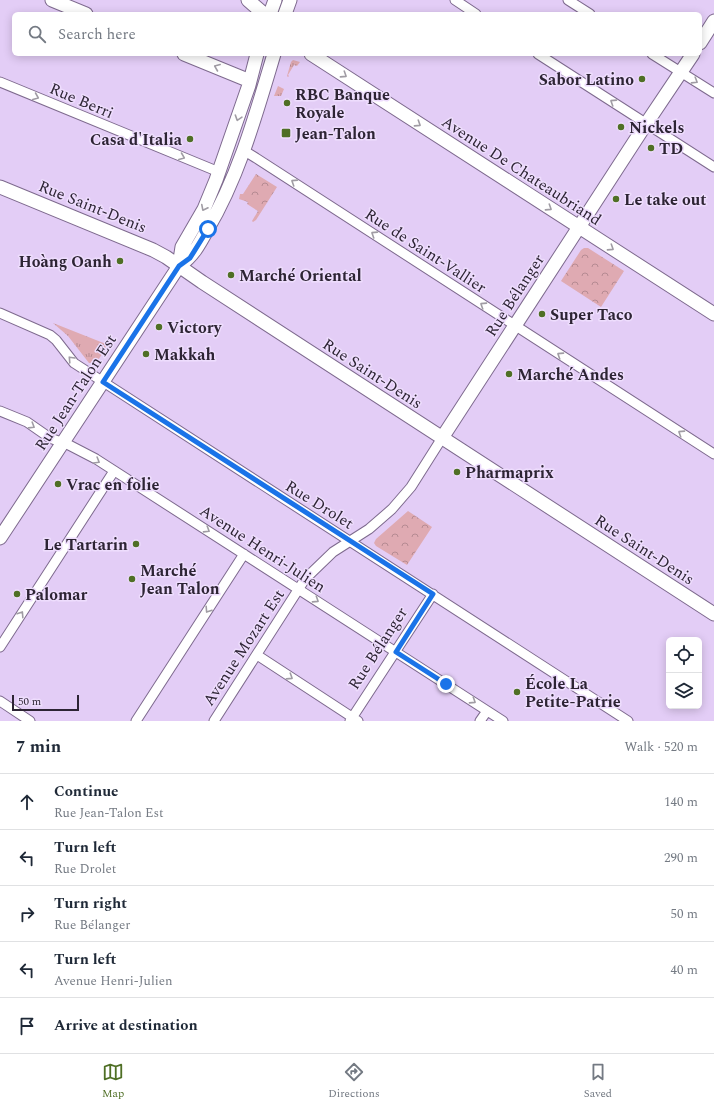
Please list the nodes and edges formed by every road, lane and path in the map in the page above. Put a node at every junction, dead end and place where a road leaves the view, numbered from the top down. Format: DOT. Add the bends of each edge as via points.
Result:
graph roads {
  1 [pos="52,0"];
  2 [pos="248,0"];
  3 [pos="275,0"];
  4 [pos="290,0"];
  5 [pos="455,0"];
  6 [pos="568,0"];
  7 [pos="81,12"];
  8 [pos="262,12"];
  9 [pos="271,12"];
  10 [pos="286,12"];
  11 [pos="473,12"];
  12 [pos="587,12"];
  13 [pos="714,22"];
  14 [pos="702,40"];
  15 [pos="189,56"];
  16 [pos="257,56"];
  17 [pos="273,56"];
  18 [pos="314,56"];
  19 [pos="541,56"];
  20 [pos="655,56"];
  21 [pos="692,56"];
  22 [pos="681,72"];
  23 [pos="250,81"];
  24 [pos="0,82"];
  25 [pos="714,93"];
  26 [pos="646,123"];
  27 [pos="243,150"];
  28 [pos="714,167"];
  29 [pos="219,172"];
  30 [pos="0,187"];
  31 [pos="578,227"];
  32 [pos="179,266"];
  33 [pos="0,313"];
  34 [pos="714,314"];
  35 [pos="515,326"];
  36 [pos="103,382"];
  37 [pos="0,411"];
  38 [pos="442,438"];
  39 [pos="63,442"];
  40 [pos="714,454"];
  41 [pos="114,471"];
  42 [pos="2,531"];
  43 [pos="350,541"];
  44 [pos="244,554"];
  45 [pos="299,589"];
  46 [pos="433,594"];
  47 [pos="714,614"];
  48 [pos="0,647"];
  49 [pos="396,652"];
  50 [pos="257,655"];
  51 [pos="0,702"];
  52 [pos="487,711"];
  53 [pos="354,720"];
  54 [pos="30,721"];
  55 [pos="136,721"];
  56 [pos="214,721"];
  57 [pos="480,721"];
  58 [pos="503,721"];
  59 [pos="628,721"];
  1 -- 7 [label="main road"];
  2 -- 8 [label="main road"];
  3 -- 9 [label="main road"];
  4 -- 10 [label="main road"];
  5 -- 11 [label="street"];
  6 -- 12 [label="street"];
  13 -- 14 [label="main road"];
  23 -- 15 [label="main road, one-way"];
  16 -- 23 [label="main road, Rue Jean-Talon Est"];
  17 -- 27 [label="main road, Rue Jean-Talon Est"];
  18 -- 31 [label="main road, Avenue De Chateaubriand, one-way"];
  26 -- 19 [label="street, one-way"];
  20 -- 22 [label="street"];
  21 -- 22 [label="main road, Rue Bélanger"];
  22 -- 25 [label="street, one-way"];
  22 -- 26 [label="main road, Rue Bélanger"];
  23 -- 29 [label="main road, Rue Jean-Talon Est, one-way"];
  24 -- 29 [label="street, Rue Berri, one-way"];
  26 -- 28 [label="street"];
  26 -- 31 [label="main road, Rue Bélanger"];
  27 -- 32 [label="main road, Rue Jean-Talon Est" via="221,207 190,258"];
  35 -- 27 [label="street, Rue de Saint-Vallier, one-way"];
  29 -- 32 [label="main road, Rue Jean-Talon Est, one-way" via="204,209 182,247"];
  30 -- 32 [label="main road, Rue Saint-Denis" via="140,244"];
  31 -- 34 [label="main road, Avenue De Chateaubriand, one-way"];
  31 -- 35 [label="main road, Rue Bélanger"];
  32 -- 36 [label="main road, Rue Jean-Talon Est"];
  32 -- 38 [label="main road, Rue Saint-Denis"];
  36 -- 33 [label="street, Rue Drolet, one-way" via="72,361 50,335"];
  35 -- 38 [label="main road, Rue Bélanger"];
  40 -- 35 [label="street, Rue de Saint-Vallier, one-way"];
  36 -- 39 [label="main road, Rue Jean-Talon Est"];
  36 -- 43 [label="street, Rue Drolet"];
  37 -- 39 [label="street, Avenue Henri-Julien, one-way" via="27,422 50,438"];
  38 -- 43 [label="street, Rue Bélanger" via="401,501 374,525"];
  38 -- 47 [label="main road, Rue Saint-Denis"];
  39 -- 41 [label="street, Avenue Henri-Julien, one-way"];
  39 -- 42 [label="main road, Rue Jean-Talon Est"];
  41 -- 44 [label="street, Avenue Henri-Julien, one-way"];
  48 -- 41 [label="street, one-way"];
  43 -- 45 [label="street, Avenue Mozart Est" via="324,560"];
  43 -- 46 [label="street, Rue Drolet"];
  44 -- 45 [label="street, Avenue Henri-Julien"];
  44 -- 55 [label="street, one-way"];
  45 -- 49 [label="street, Avenue Henri-Julien, one-way"];
  45 -- 50 [label="street, Avenue Mozart Est"];
  46 -- 49 [label="street, Rue Bélanger"];
  46 -- 59 [label="street, Rue Drolet"];
  49 -- 52 [label="street, Avenue Henri-Julien, one-way"];
  49 -- 53 [label="street, Rue Bélanger"];
  50 -- 53 [label="street, one-way"];
  50 -- 56 [label="street, Avenue Mozart Est"];
  51 -- 54 [label="street"];
  52 -- 57 [label="street"];
  52 -- 58 [label="street, Avenue Henri-Julien"];
}
